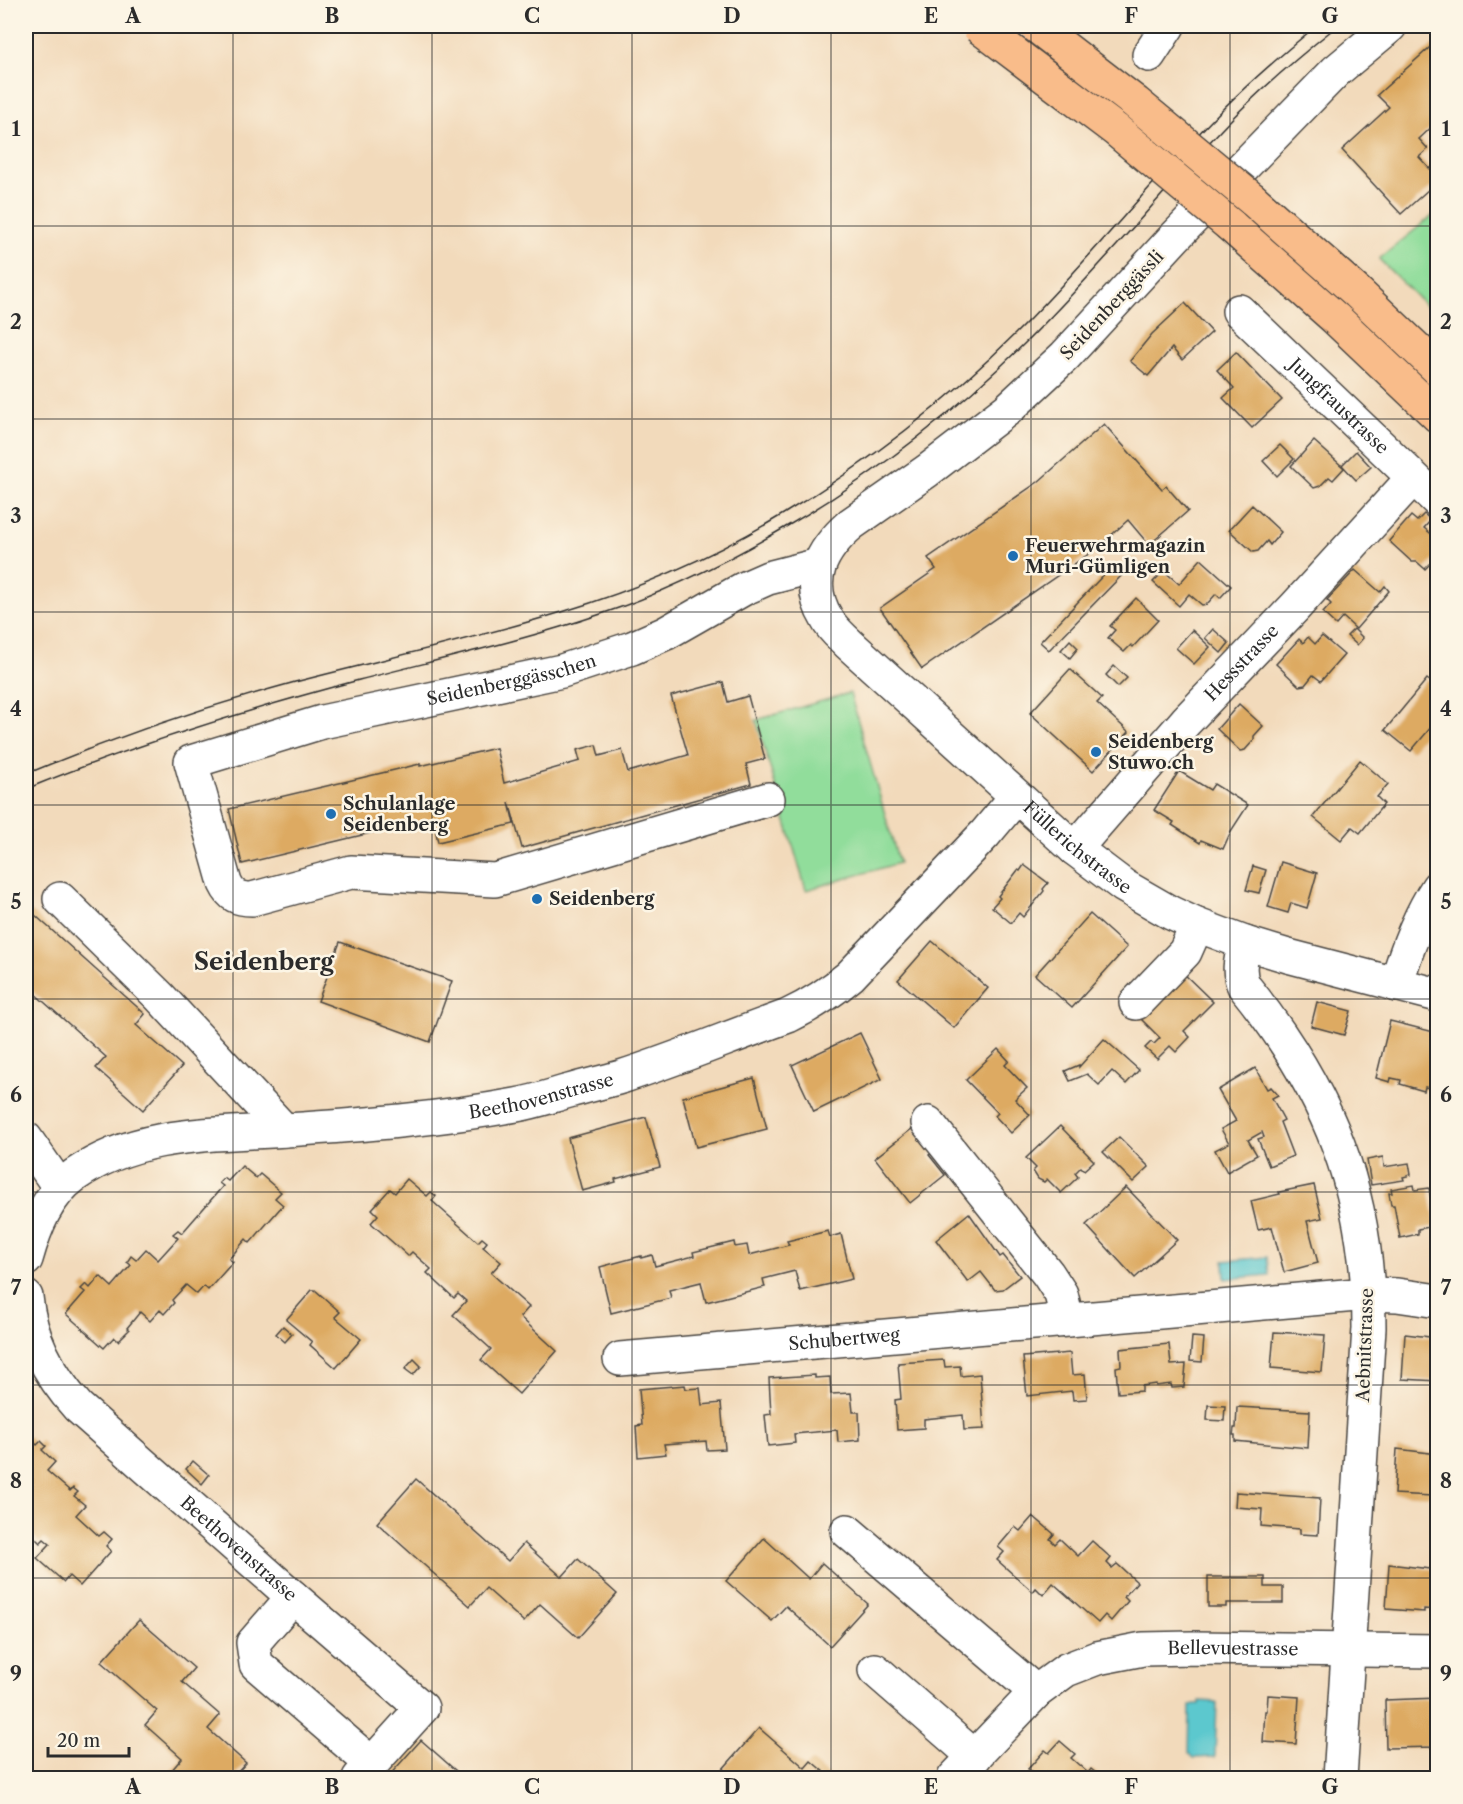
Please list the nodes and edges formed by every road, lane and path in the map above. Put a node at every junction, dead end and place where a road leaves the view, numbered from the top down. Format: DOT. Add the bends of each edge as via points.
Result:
graph roads {
  1 [pos="978,26"];
  2 [pos="1035,26"];
  3 [pos="1168,26"];
  4 [pos="1390,26"];
  5 [pos="1149,55"];
  6 [pos="1239,311"];
  7 [pos="1437,369"];
  8 [pos="1437,416"];
  9 [pos="1413,478"];
  10 [pos="1437,501"];
  11 [pos="819,565"];
  12 [pos="1016,797"];
  13 [pos="768,799"];
  14 [pos="1075,849"];
  15 [pos="1437,887"];
  16 [pos="60,899"];
  17 [pos="1197,925"];
  18 [pos="1245,943"];
  19 [pos="1396,985"];
  20 [pos="1437,995"];
  21 [pos="1136,1003"];
  22 [pos="928,1123"];
  23 [pos="285,1130"];
  24 [pos="26,1139"];
  25 [pos="60,1188"];
  26 [pos="26,1259"];
  27 [pos="1368,1294"];
  28 [pos="26,1297"];
  29 [pos="1437,1301"];
  30 [pos="1067,1319"];
  31 [pos="29,1329"];
  32 [pos="620,1359"];
  33 [pos="848,1531"];
  34 [pos="293,1597"];
  35 [pos="1347,1649"];
  36 [pos="1437,1651"];
  37 [pos="874,1670"];
  38 [pos="1036,1692"];
  39 [pos="964,1768"];
  40 [pos="365,1771"];
  41 [pos="1340,1779"];
  1 -- 8 [label="highway, bridge" via="1116,130 1230,225"];
  2 -- 7 [label="highway, bridge" via="1252,199"];
  3 -- 5 [label="street"];
  4 -- 11 [label="street, Seidenberggässli" via="1336,72 1274,134 1065,356 1008,409 851,524 830,544"];
  6 -- 9 [label="street, Jungfraustrasse"];
  9 -- 10 [label="street, Jungfraustrasse"];
  9 -- 14 [label="street, Hessstrasse" via="1186,721"];
  11 -- 12 [label="street, Füllerichstrasse" via="819,601 833,628"];
  11 -- 13 [label="street, Seidenberggässchen" via="768,578 657,636 562,671 322,722 191,762 225,883 234,896 242,899 351,872 495,880"];
  12 -- 14 [label="street, Füllerichstrasse"];
  12 -- 23 [label="street, Beethovenstrasse" via="986,834 850,976 811,1005 788,1016 622,1077 519,1105 458,1115"];
  14 -- 17 [label="street, Füllerichstrasse" via="1124,886"];
  15 -- 19 [label="street" via="1415,930"];
  16 -- 23 [label="street" via="159,996"];
  17 -- 18 [label="street, Füllerichstrasse"];
  17 -- 21 [label="street" via="1185,952"];
  18 -- 19 [label="street, Füllerichstrasse"];
  18 -- 27 [label="street, Aebnitstrasse" via="1240,978 1304,1071 1346,1164 1362,1233"];
  19 -- 20 [label="street, Füllerichstrasse"];
  22 -- 30 [label="street" via="1048,1274 1061,1294"];
  23 -- 25 [label="street, Beethovenstrasse" via="215,1133 141,1144 88,1167"];
  24 -- 25 [label="street"];
  25 -- 26 [label="street, Beethovenstrasse" via="37,1223"];
  27 -- 29 [label="street"];
  27 -- 30 [label="street, Schubertweg"];
  27 -- 35 [label="street, Aebnitstrasse" via="1369,1328"];
  28 -- 31 [label="street, Beethovenstrasse"];
  30 -- 32 [label="street, Schubertweg"];
  31 -- 34 [label="street, Beethovenstrasse" via="49,1369 78,1407"];
  33 -- 38 [label="street"];
  34 -- 40 [label="street" via="253,1643 256,1664"];
  34 -- 40 [label="street, Beethovenstrasse" via="422,1708"];
  35 -- 36 [label="street, Bellevuestrasse"];
  35 -- 38 [label="street, Bellevuestrasse" via="1143,1649 1097,1658 1066,1670"];
  35 -- 41 [label="street, Aebnitstrasse"];
  37 -- 39 [label="street"];
  38 -- 39 [label="street, Bellevuestrasse"];
}
